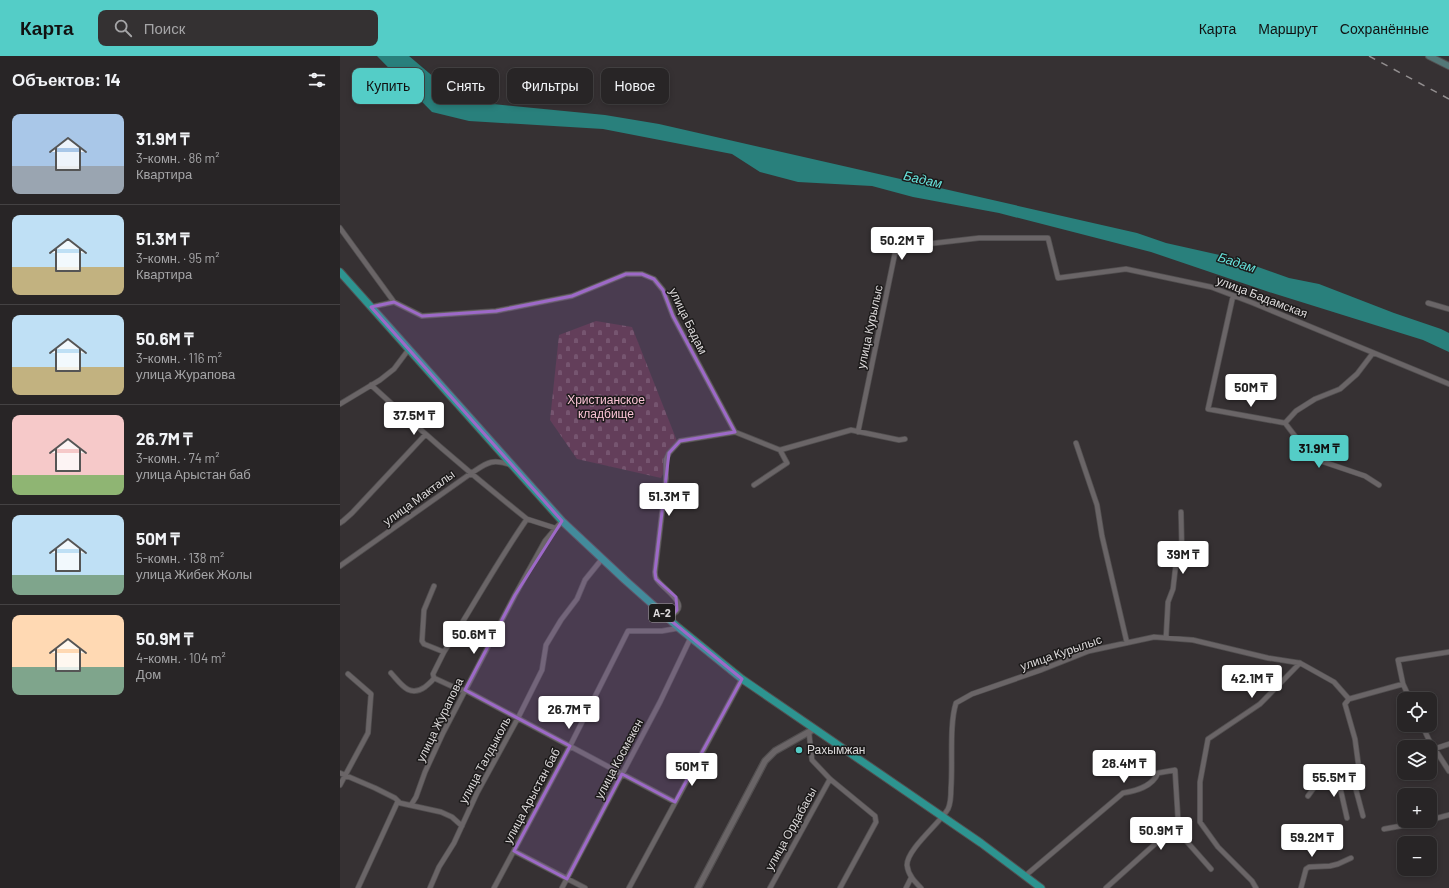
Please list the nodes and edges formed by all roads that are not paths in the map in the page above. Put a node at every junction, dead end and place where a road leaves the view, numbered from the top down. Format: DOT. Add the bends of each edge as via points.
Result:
graph roads {
  1 [pos="1429,56"];
  2 [pos="1449,66"];
  3 [pos="340,228"];
  4 [pos="340,272"];
  5 [pos="1058,278"];
  6 [pos="1233,296"];
  7 [pos="394,302"];
  8 [pos="1428,303"];
  9 [pos="371,307"];
  10 [pos="1449,309"];
  11 [pos="409,349"];
  12 [pos="1373,353"];
  13 [pos="1449,384"];
  14 [pos="372,385"];
  15 [pos="340,404"];
  16 [pos="1285,423"];
  17 [pos="735,432"];
  18 [pos="858,432"];
  19 [pos="425,435"];
  20 [pos="905,439"];
  21 [pos="1076,443"];
  22 [pos="780,450"];
  23 [pos="515,467"];
  24 [pos="470,474"];
  25 [pos="1379,484"];
  26 [pos="754,485"];
  27 [pos="1181,512"];
  28 [pos="527,519"];
  29 [pos="562,521"];
  30 [pos="340,523"];
  31 [pos="555,528"];
  32 [pos="602,559"];
  33 [pos="340,566"];
  34 [pos="434,586"];
  35 [pos="667,617"];
  36 [pos="679,628"];
  37 [pos="691,637"];
  38 [pos="1166,638"];
  39 [pos="1127,643"];
  40 [pos="444,652"];
  41 [pos="1449,652"];
  42 [pos="1300,663"];
  43 [pos="391,673"];
  44 [pos="348,674"];
  45 [pos="434,678"];
  46 [pos="742,679"];
  47 [pos="1403,684"];
  48 [pos="465,690"];
  49 [pos="1407,692"];
  50 [pos="1349,699"];
  51 [pos="518,718"];
  52 [pos="812,731"];
  53 [pos="1449,744"];
  54 [pos="570,746"];
  55 [pos="1437,748"];
  56 [pos="1437,753"];
  57 [pos="1351,771"];
  58 [pos="1449,771"];
  59 [pos="342,774"];
  60 [pos="622,774"];
  61 [pos="1338,774"];
  62 [pos="830,779"];
  63 [pos="340,784"];
  64 [pos="1308,796"];
  65 [pos="398,801"];
  66 [pos="675,802"];
  67 [pos="411,805"];
  68 [pos="1449,815"];
  69 [pos="1363,816"];
  70 [pos="941,817"];
  71 [pos="1347,818"];
  72 [pos="1437,819"];
  73 [pos="462,826"];
  74 [pos="1174,827"];
  75 [pos="1397,827"];
  76 [pos="1384,829"];
  77 [pos="514,851"];
  78 [pos="1351,858"];
  79 [pos="1211,869"];
  80 [pos="1025,876"];
  81 [pos="567,878"];
  82 [pos="911,878"];
  83 [pos="358,888"];
  84 [pos="430,888"];
  85 [pos="494,888"];
  86 [pos="562,888"];
  87 [pos="585,888"];
  88 [pos="629,888"];
  89 [pos="698,888"];
  90 [pos="770,888"];
  91 [pos="840,888"];
  92 [pos="906,888"];
  93 [pos="921,888"];
  94 [pos="1041,888"];
  95 [pos="1106,888"];
  96 [pos="1256,888"];
  97 [pos="1301,888"];
  1 -- 2 [label="main road"];
  3 -- 7 [label="street"];
  4 -- 9 [label="highway, A-2"];
  5 -- 6 [label="street, улица Бадамская" via="1126,269 1211,287"];
  5 -- 18 [label="street, улица Курылыс" via="1048,238 979,238 927,244 896,253"];
  6 -- 12 [label="street, улица Бадамская"];
  6 -- 16 [label="street" via="1208,409"];
  7 -- 9 [label="street"];
  7 -- 17 [label="street, улица Бадам" via="422,316 496,311 572,296 626,274 642,274 654,279 663,290 673,316"];
  8 -- 10 [label="street"];
  9 -- 11 [label="highway, A-2"];
  11 -- 14 [label="street" via="394,369"];
  11 -- 23 [label="highway, A-2"];
  12 -- 13 [label="street, улица Бадамская"];
  12 -- 16 [label="street" via="1357,374 1340,389 1315,399 1296,411"];
  14 -- 15 [label="street"];
  14 -- 19 [label="street"];
  16 -- 25 [label="street" via="1312,458 1365,476"];
  17 -- 22 [label="street"];
  17 -- 35 [label="street" via="680,441 666,460 655,572 656,579 676,598 678,605 674,615"];
  18 -- 20 [label="street"];
  18 -- 22 [label="street" via="851,430"];
  19 -- 24 [label="street"];
  19 -- 30 [label="street"];
  21 -- 39 [label="street" via="1097,505"];
  22 -- 26 [label="street" via="787,463"];
  23 -- 24 [label="street, улица Макталы" via="501,462 488,462"];
  23 -- 29 [label="highway, A-2"];
  24 -- 28 [label="street"];
  24 -- 33 [label="street, улица Макталы"];
  27 -- 38 [label="street" via="1182,556 1176,563 1173,589 1168,602"];
  28 -- 31 [label="street"];
  28 -- 40 [label="street" via="502,555"];
  29 -- 31 [label="street, улица Журапова"];
  29 -- 32 [label="highway, A-2"];
  31 -- 48 [label="street, улица Журапова" via="515,594"];
  32 -- 35 [label="highway, A-2"];
  32 -- 51 [label="street, улица Талдыколь" via="585,580 577,600 546,645 542,670"];
  34 -- 40 [label="street" via="424,610 422,641"];
  35 -- 36 [label="highway, A-2"];
  36 -- 37 [label="highway, A-2"];
  36 -- 54 [label="street, улица Арыстан баб" via="628,631"];
  37 -- 46 [label="highway, A-2"];
  37 -- 60 [label="street, улица Космекен"];
  38 -- 39 [label="street, улица Курылыс" via="1154,637"];
  38 -- 42 [label="street, улица Курылыс" via="1193,640"];
  39 -- 70 [label="street, улица Курылыс" via="1089,651 972,694 956,703 953,713 951,799"];
  40 -- 45 [label="street" via="433,674"];
  41 -- 47 [label="street" via="1398,660"];
  42 -- 50 [label="street, улица Курылыс" via="1334,682"];
  42 -- 96 [label="street" via="1260,704 1208,739 1203,763 1200,782 1200,822 1218,847"];
  43 -- 45 [label="street" via="408,690 414,692 419,691"];
  44 -- 59 [label="street" via="371,694 368,734 351,766"];
  45 -- 48 [label="street"];
  46 -- 52 [label="highway, A-2"];
  46 -- 66 [label="street"];
  47 -- 49 [label="street"];
  47 -- 50 [label="street"];
  48 -- 51 [label="street"];
  48 -- 67 [label="street, улица Журапова"];
  50 -- 57 [label="street" via="1345,704 1355,739 1359,769"];
  51 -- 54 [label="street"];
  51 -- 73 [label="street, улица Талдыколь"];
  52 -- 62 [label="street" via="812,760"];
  52 -- 70 [label="highway, A-2"];
  52 -- 89 [label="street" via="775,751 765,761"];
  53 -- 55 [label="street"];
  54 -- 60 [label="street"];
  54 -- 77 [label="street, улица Арыстан баб"];
  56 -- 58 [label="street"];
  57 -- 61 [label="street"];
  57 -- 69 [label="street"];
  59 -- 63 [label="street"];
  59 -- 65 [label="street"];
  60 -- 66 [label="street"];
  60 -- 81 [label="street, улица Космекен"];
  61 -- 64 [label="street" via="1321,778"];
  61 -- 71 [label="street"];
  62 -- 90 [label="street, улица Ордабасы"];
  62 -- 91 [label="street" via="875,816 876,822"];
  65 -- 67 [label="street"];
  65 -- 83 [label="street"];
  66 -- 88 [label="street"];
  67 -- 73 [label="street" via="441,812"];
  68 -- 72 [label="street"];
  70 -- 80 [label="highway, A-2"];
  70 -- 82 [label="street" via="912,854 907,865"];
  73 -- 84 [label="street, улица Талдыколь"];
  74 -- 79 [label="street"];
  74 -- 80 [label="street" via="1178,819 1175,770 1158,773 1155,780 1139,790 1123,793"];
  74 -- 95 [label="street"];
  75 -- 76 [label="street"];
  77 -- 81 [label="street"];
  77 -- 85 [label="street, улица Арыстан баб"];
  78 -- 97 [label="street" via="1330,866 1309,867"];
  80 -- 94 [label="highway, A-2"];
  81 -- 86 [label="street, улица Космекен"];
  81 -- 87 [label="street"];
  82 -- 92 [label="street"];
  82 -- 93 [label="street"];
}
